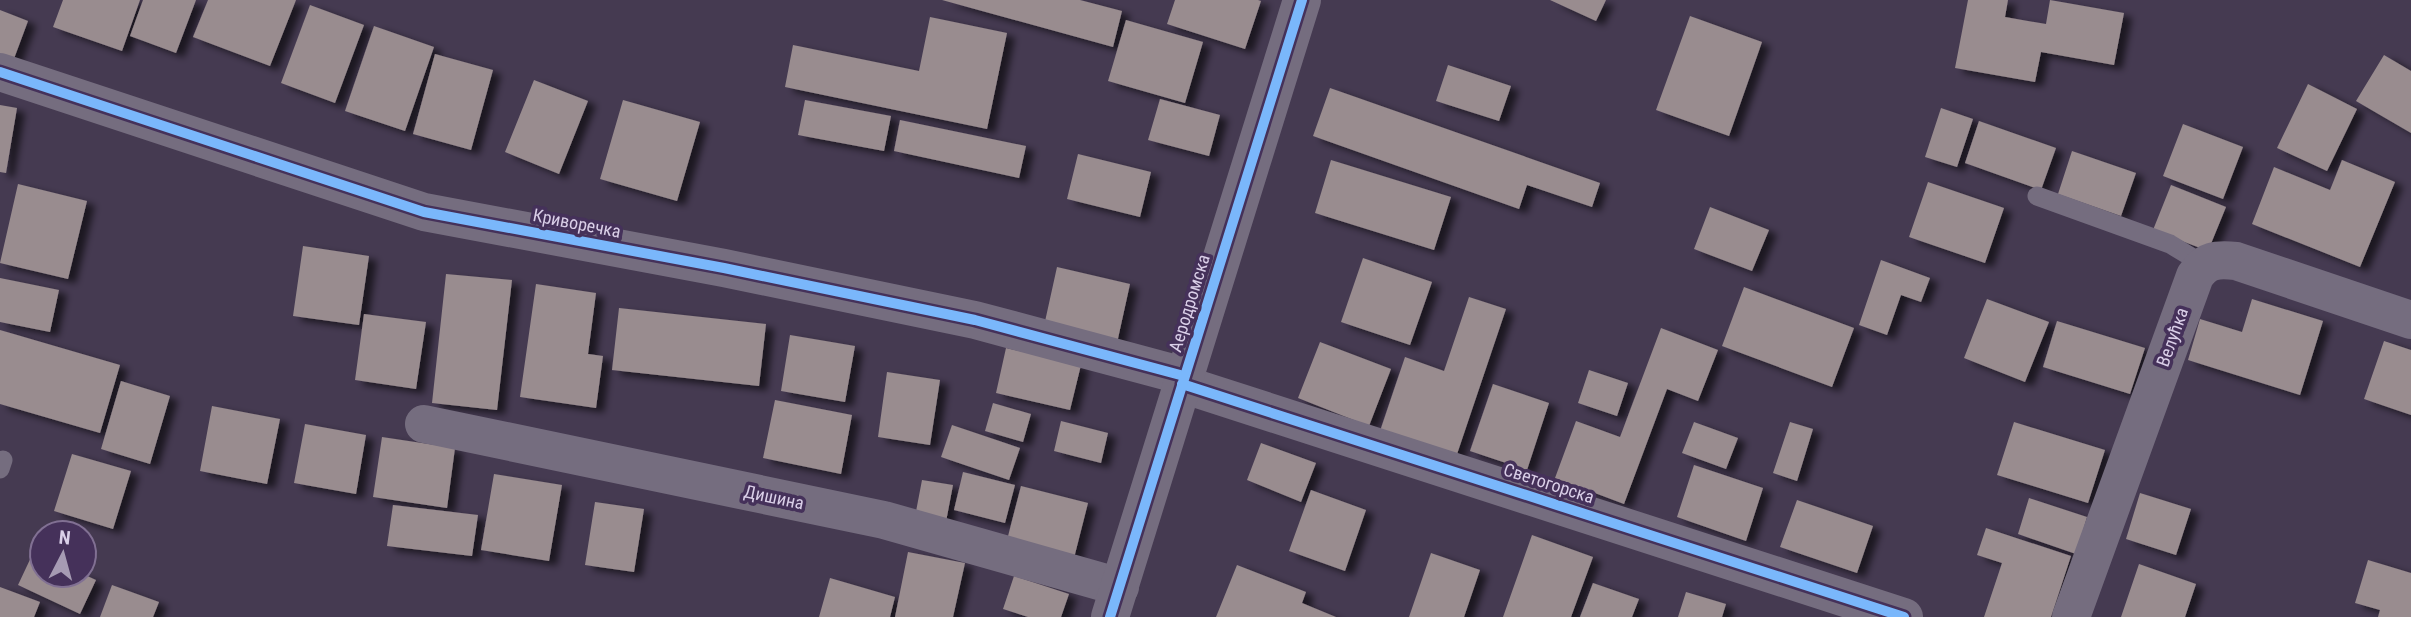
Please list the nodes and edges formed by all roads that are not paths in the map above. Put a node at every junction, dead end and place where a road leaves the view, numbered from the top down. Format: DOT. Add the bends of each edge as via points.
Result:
graph roads {
  1 [pos="1302,0"];
  2 [pos="0,72"];
  3 [pos="2037,196"];
  4 [pos="2203,264"];
  5 [pos="2411,320"];
  6 [pos="1175,376"];
  7 [pos="424,424"];
  8 [pos="1115,602"];
  9 [pos="1905,617"];
  10 [pos="2071,617"];
  1 -- 6 [label="street, Аеродромска"];
  2 -- 6 [label="street, Криворечка" via="424,212 975,320"];
  3 -- 4 [label="lane" via="2169,244"];
  4 -- 5 [label="street" via="2218,259 2236,261"];
  4 -- 10 [label="street, Велућка" via="2194,276"];
  6 -- 8 [label="street, Аеродромска"];
  6 -- 9 [label="street, Светогорска"];
  7 -- 8 [label="street, Дишина" via="884,520"];
}
